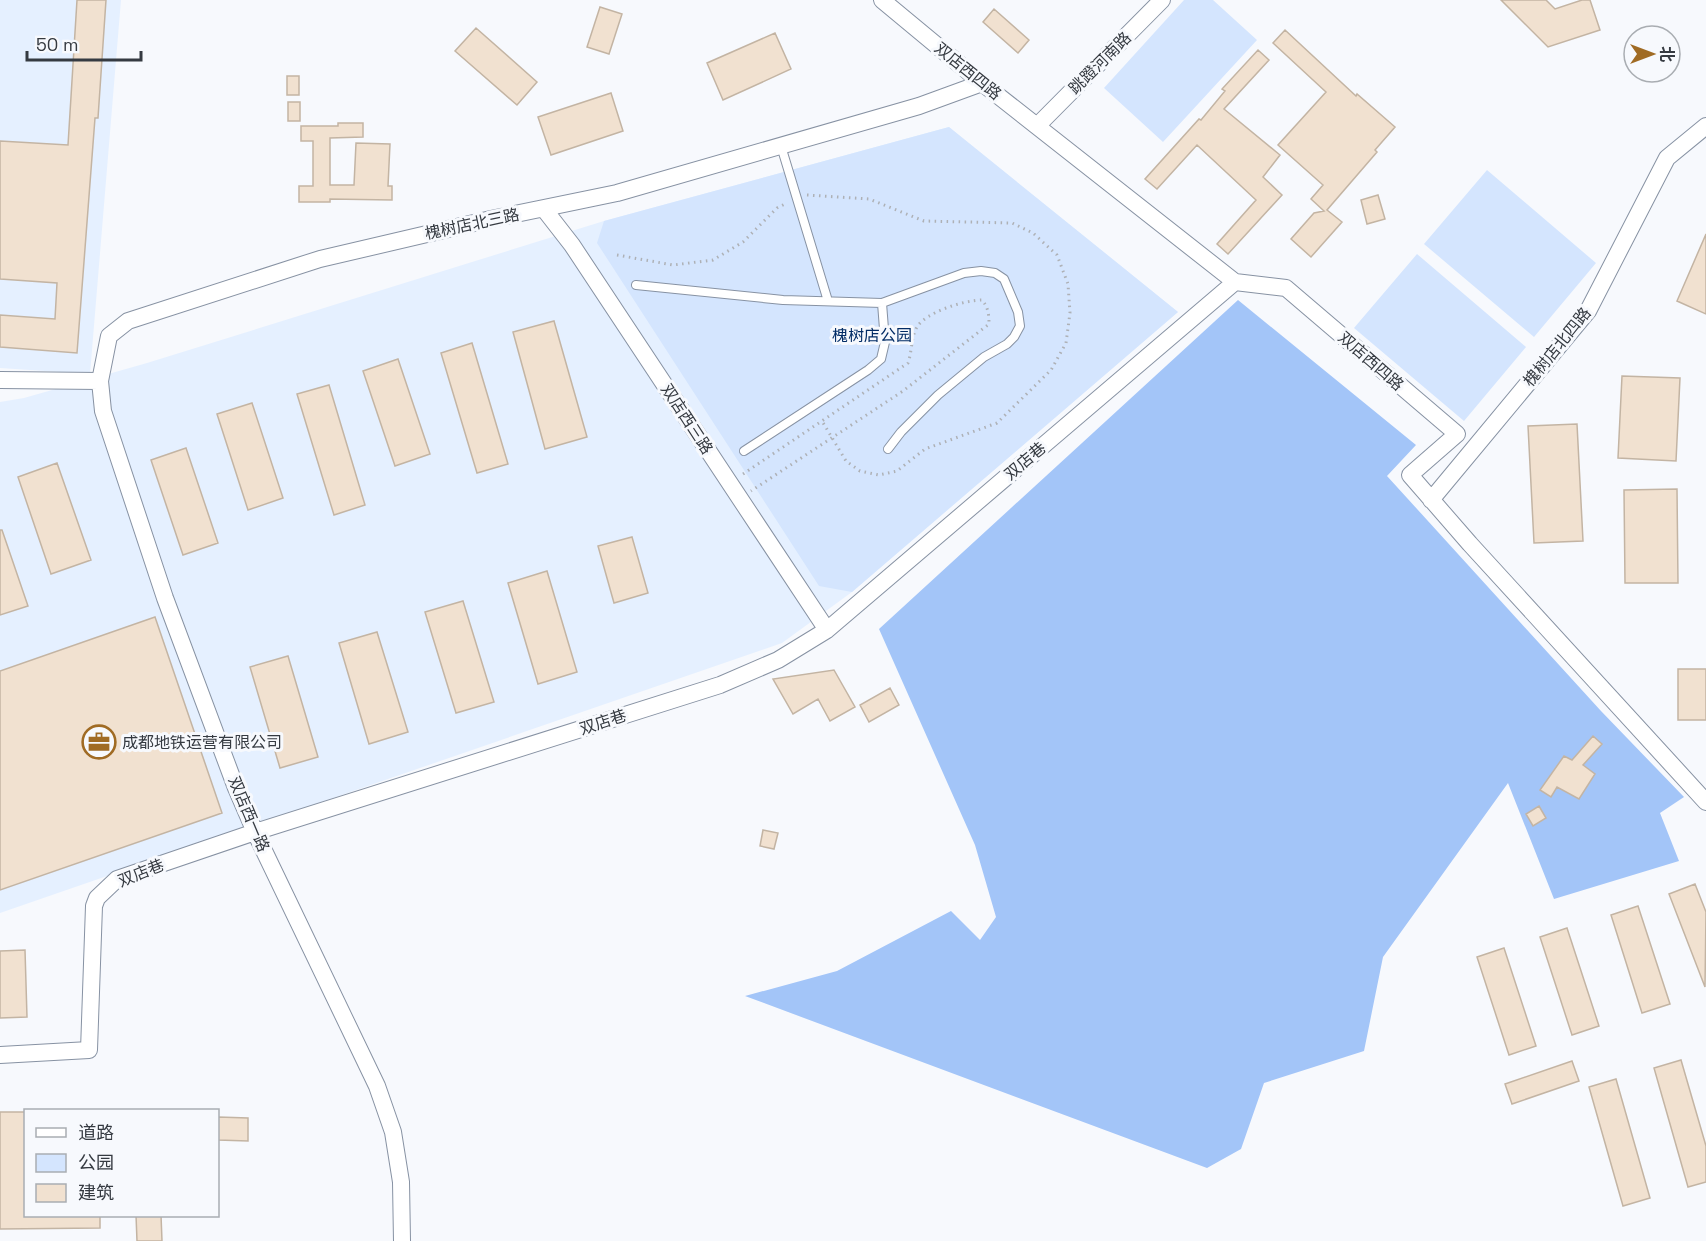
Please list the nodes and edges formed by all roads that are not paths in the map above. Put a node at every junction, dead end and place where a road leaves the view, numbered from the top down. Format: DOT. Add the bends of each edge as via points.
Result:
graph roads {
  1 [pos="882,0"];
  2 [pos="1162,0"];
  3 [pos="982,83"];
  4 [pos="1037,126"];
  5 [pos="1706,126"];
  6 [pos="781,146"];
  7 [pos="544,209"];
  8 [pos="1235,282"];
  9 [pos="636,285"];
  10 [pos="828,301"];
  11 [pos="882,303"];
  12 [pos="0,380"];
  13 [pos="100,381"];
  14 [pos="888,449"];
  15 [pos="744,451"];
  16 [pos="1431,500"];
  17 [pos="827,630"];
  18 [pos="1706,802"];
  19 [pos="255,832"];
  20 [pos="0,1055"];
  21 [pos="402,1241"];
  1 -- 3 [label="street, 双店西四路"];
  2 -- 4 [label="street, 跳蹬河南路"];
  3 -- 4 [label="street, 双店西四路"];
  3 -- 6 [label="street, 槐树店北三路" via="919,106"];
  4 -- 8 [label="street, 双店西四路"];
  5 -- 16 [label="street, 槐树店北四路" via="1667,158 1588,311"];
  6 -- 7 [label="street, 槐树店北三路" via="617,193"];
  6 -- 10 [label="lane"];
  7 -- 13 [label="street, 槐树店北三路" via="320,260 128,321 109,336"];
  7 -- 17 [label="street, 双店西三路" via="572,244"];
  8 -- 16 [label="street, 双店西四路" via="1286,288 1457,434 1410,475"];
  8 -- 17 [label="street, 双店巷"];
  9 -- 10 [label="lane"];
  10 -- 11 [label="lane"];
  11 -- 14 [label="lane" via="964,273 995,273 1004,279 1020,326 1007,344 984,357 938,395"];
  11 -- 15 [label="lane" via="885,342 881,359"];
  12 -- 13 [label="street"];
  13 -- 19 [label="street, 双店西一路" via="104,411 165,598"];
  16 -- 18 [label="street, 双店西四路"];
  17 -- 19 [label="street, 双店巷" via="778,660 720,685"];
  19 -- 20 [label="street, 双店巷" via="117,879 94,906 88,1050"];
  19 -- 21 [label="street, 双店西一路" via="377,1086 393,1132 401,1182"];
}
